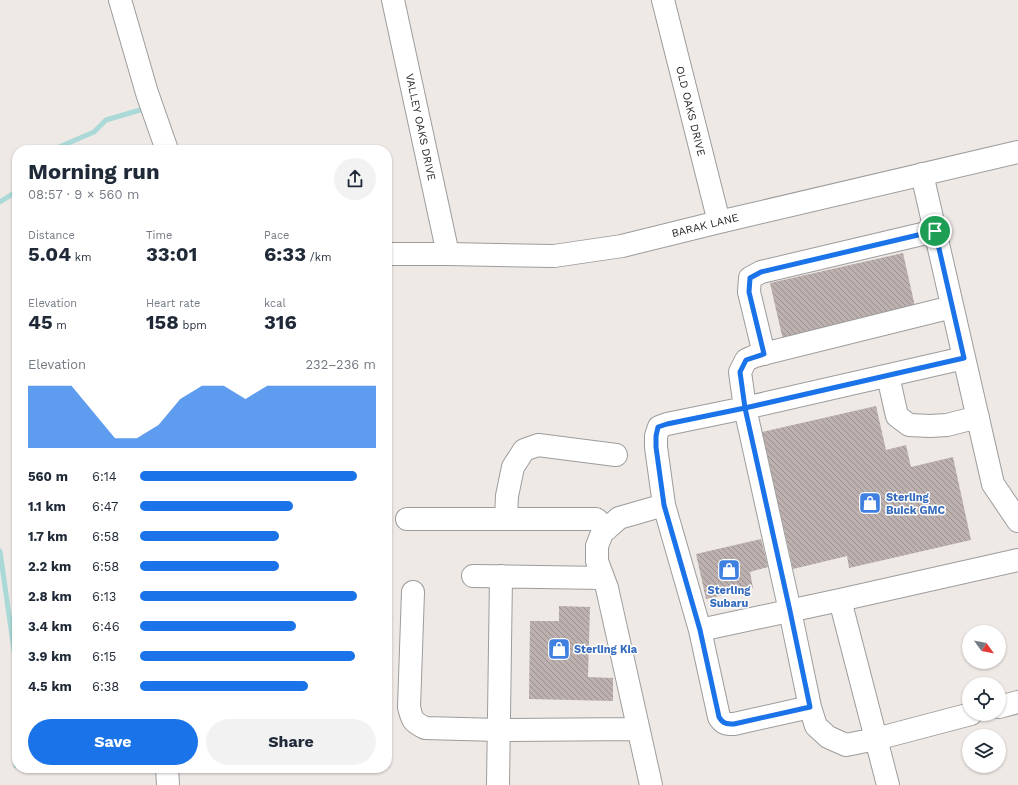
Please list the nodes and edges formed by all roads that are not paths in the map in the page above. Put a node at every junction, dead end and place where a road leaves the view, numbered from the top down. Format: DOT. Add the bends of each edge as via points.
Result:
graph roads {
  1 [pos="120,0"];
  2 [pos="393,0"];
  3 [pos="663,0"];
  4 [pos="165,145"];
  5 [pos="1018,152"];
  6 [pos="922,174"];
  7 [pos="719,222"];
  8 [pos="935,231"];
  9 [pos="392,254"];
  10 [pos="448,254"];
  11 [pos="952,307"];
  12 [pos="764,354"];
  13 [pos="964,358"];
  14 [pos="888,376"];
  15 [pos="745,408"];
  16 [pos="978,417"];
  17 [pos="616,454"];
  18 [pos="664,505"];
  19 [pos="1014,509"];
  20 [pos="506,518"];
  21 [pos="407,519"];
  22 [pos="607,529"];
  23 [pos="1018,560"];
  24 [pos="473,576"];
  25 [pos="501,576"];
  26 [pos="603,578"];
  27 [pos="413,592"];
  28 [pos="840,600"];
  29 [pos="790,611"];
  30 [pos="700,630"];
  31 [pos="1018,702"];
  32 [pos="1006,705"];
  33 [pos="810,707"];
  34 [pos="962,716"];
  35 [pos="638,729"];
  36 [pos="498,730"];
  37 [pos="876,739"];
  38 [pos="167,773"];
  39 [pos="168,785"];
  40 [pos="498,785"];
  41 [pos="651,785"];
  42 [pos="888,785"];
  1 -- 4 [label="street"];
  2 -- 10 [label="street, VALLEY OAKS DRIVE"];
  3 -- 7 [label="street, OLD OAKS DRIVE"];
  5 -- 6 [label="street, BARAK LANE"];
  6 -- 7 [label="street, BARAK LANE"];
  6 -- 8 [label="street"];
  7 -- 10 [label="street, BARAK LANE" via="622,246 554,256"];
  8 -- 11 [label="street"];
  8 -- 12 [label="street" via="761,272 750,278 749,292"];
  9 -- 10 [label="street, BARAK LANE"];
  11 -- 12 [label="street"];
  11 -- 13 [label="street"];
  12 -- 15 [label="street" via="746,360 740,372"];
  13 -- 14 [label="street"];
  13 -- 16 [label="street"];
  14 -- 15 [label="street"];
  14 -- 16 [label="street" via="897,416 909,425 947,425"];
  15 -- 18 [label="street" via="658,427 656,447"];
  15 -- 29 [label="street"];
  16 -- 19 [label="street" via="993,484"];
  17 -- 20 [label="street" via="538,445 524,450 513,467 507,496"];
  18 -- 22 [label="street" via="619,518"];
  18 -- 30 [label="street"];
  20 -- 21 [label="street"];
  20 -- 22 [label="street" via="596,519"];
  22 -- 26 [label="street" via="602,533 597,546 597,562"];
  23 -- 28 [label="street"];
  24 -- 25 [label="street"];
  25 -- 26 [label="street"];
  25 -- 36 [label="street"];
  26 -- 35 [label="street"];
  27 -- 36 [label="street" via="409,707 412,720 425,728"];
  28 -- 29 [label="street"];
  28 -- 37 [label="street"];
  29 -- 30 [label="street"];
  29 -- 33 [label="street"];
  30 -- 33 [label="street" via="722,722 734,724"];
  31 -- 32 [label="street"];
  33 -- 37 [label="street" via="816,726 828,737 846,745"];
  34 -- 37 [label="street"];
  35 -- 36 [label="street"];
  35 -- 41 [label="street"];
  36 -- 40 [label="street"];
  37 -- 42 [label="street"];
  38 -- 39 [label="street"];
}
